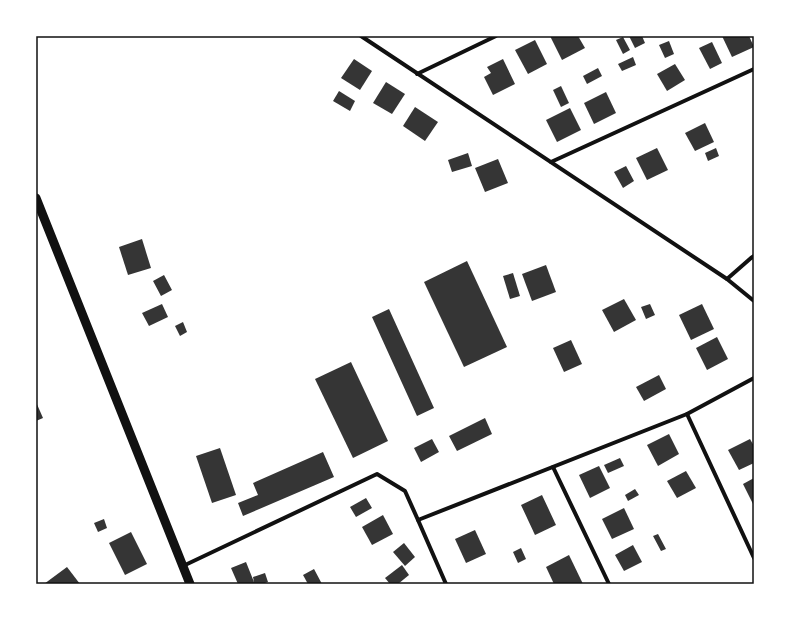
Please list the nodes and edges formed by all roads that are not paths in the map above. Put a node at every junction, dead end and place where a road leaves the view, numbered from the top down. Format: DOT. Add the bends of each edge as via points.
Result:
graph roads {
  1 [pos="361,36"];
  2 [pos="496,36"];
  3 [pos="754,70"];
  4 [pos="418,74"];
  5 [pos="551,162"];
  6 [pos="36,198"];
  7 [pos="754,256"];
  8 [pos="727,279"];
  9 [pos="754,300"];
  10 [pos="754,378"];
  11 [pos="687,414"];
  12 [pos="553,467"];
  13 [pos="418,520"];
  14 [pos="754,558"];
  15 [pos="183,566"];
  16 [pos="190,584"];
  17 [pos="446,584"];
  18 [pos="609,584"];
  1 -- 4 [label="street"];
  2 -- 4 [label="street"];
  3 -- 5 [label="street"];
  4 -- 5 [label="street"];
  5 -- 8 [label="street"];
  6 -- 15 [label="main road"];
  7 -- 8 [label="street"];
  8 -- 9 [label="street"];
  10 -- 11 [label="street"];
  11 -- 12 [label="street"];
  11 -- 14 [label="street"];
  12 -- 13 [label="street"];
  12 -- 18 [label="street"];
  13 -- 15 [label="street" via="405,491 377,474"];
  13 -- 17 [label="street"];
  15 -- 16 [label="main road"];
}
